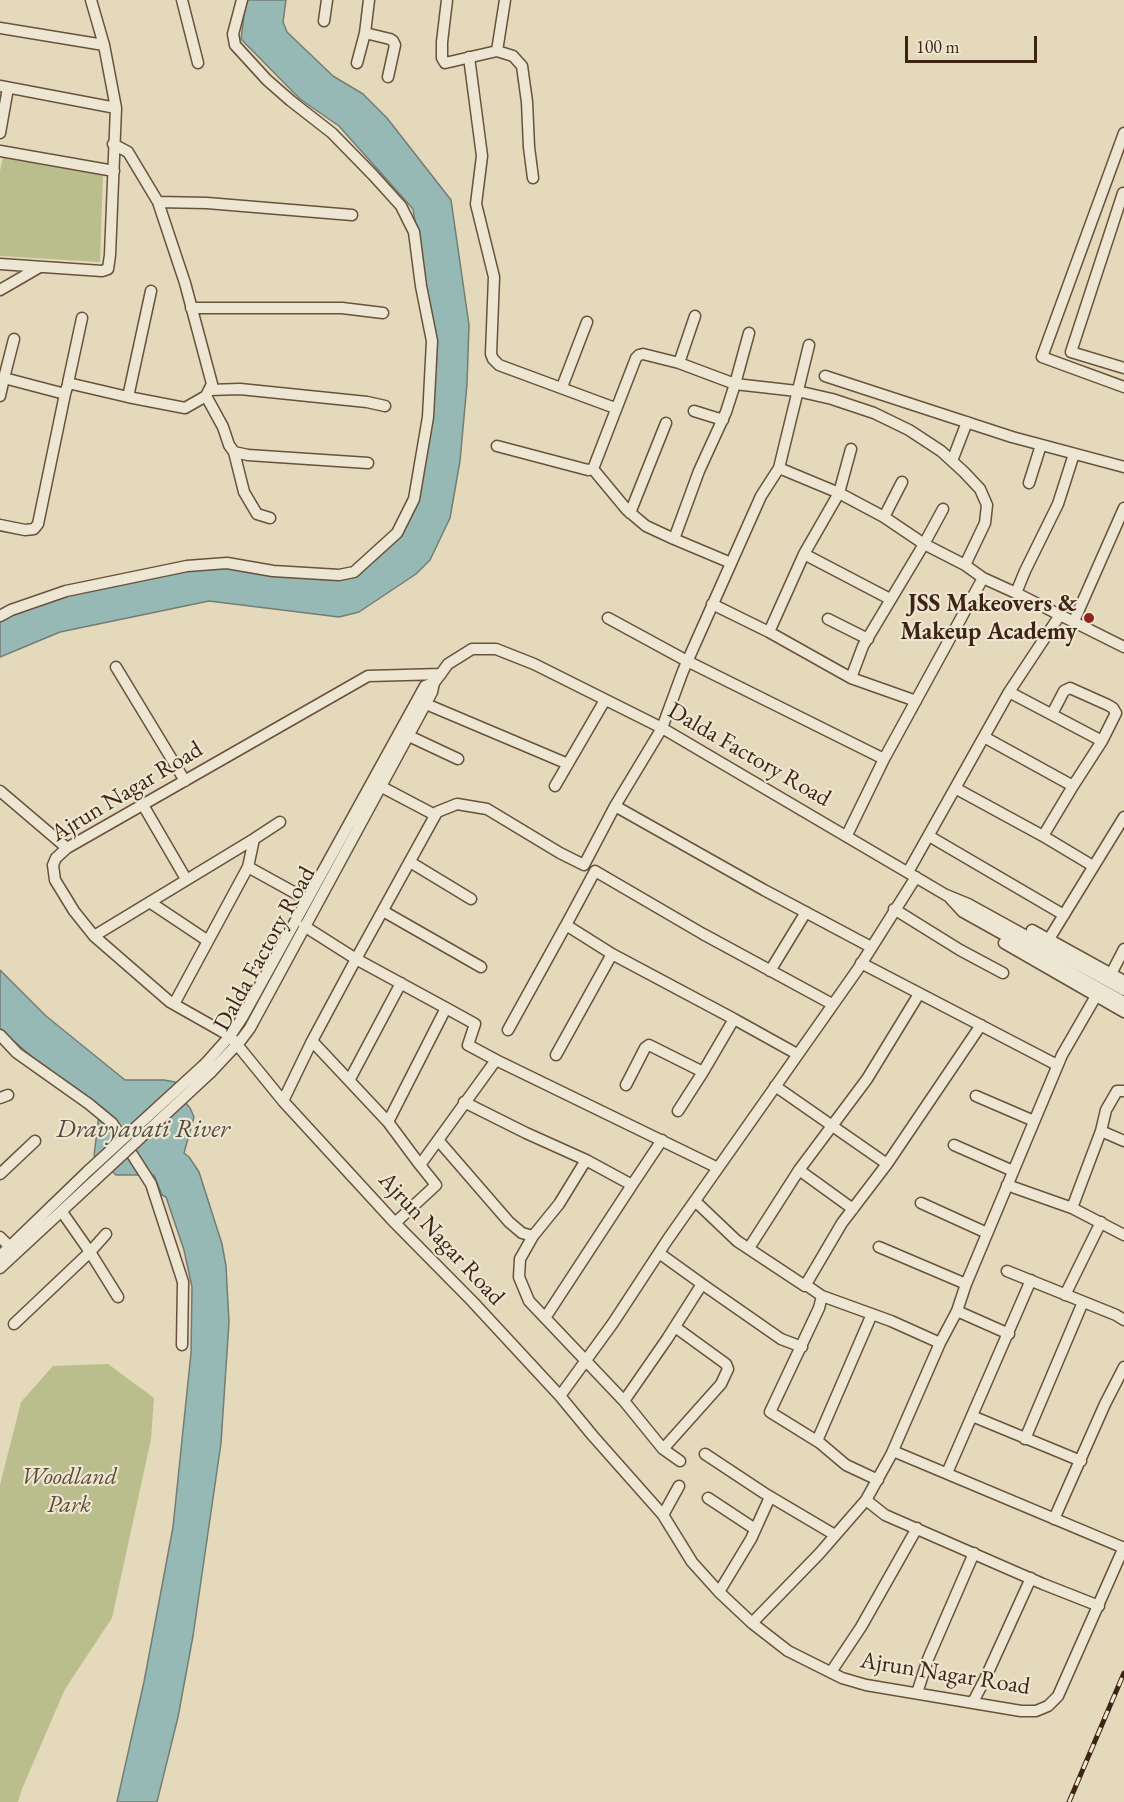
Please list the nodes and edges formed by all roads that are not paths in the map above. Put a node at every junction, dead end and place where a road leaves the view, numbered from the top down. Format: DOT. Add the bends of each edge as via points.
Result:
graph roads {
  1 [pos="91,0"];
  2 [pos="182,0"];
  3 [pos="242,0"];
  4 [pos="327,0"];
  5 [pos="369,0"];
  6 [pos="447,0"];
  7 [pos="505,0"];
  8 [pos="324,21"];
  9 [pos="0,28"];
  10 [pos="365,33"];
  11 [pos="104,45"];
  12 [pos="496,51"];
  13 [pos="469,57"];
  14 [pos="198,63"];
  15 [pos="357,63"];
  16 [pos="388,77"];
  17 [pos="4,87"];
  18 [pos="116,108"];
  19 [pos="0,133"];
  20 [pos="1124,133"];
  21 [pos="113,144"];
  22 [pos="0,151"];
  23 [pos="114,171"];
  24 [pos="533,178"];
  25 [pos="1105,184"];
  26 [pos="1123,193"];
  27 [pos="158,202"];
  28 [pos="352,215"];
  29 [pos="0,264"];
  30 [pos="38,268"];
  31 [pos="0,290"];
  32 [pos="151,291"];
  33 [pos="191,308"];
  34 [pos="383,313"];
  35 [pos="695,316"];
  36 [pos="82,318"];
  37 [pos="587,322"];
  38 [pos="749,333"];
  39 [pos="14,339"];
  40 [pos="809,345"];
  41 [pos="1102,361"];
  42 [pos="679,363"];
  43 [pos="1124,368"];
  44 [pos="825,376"];
  45 [pos="1097,377"];
  46 [pos="4,378"];
  47 [pos="735,384"];
  48 [pos="562,387"];
  49 [pos="1124,387"];
  50 [pos="67,388"];
  51 [pos="797,391"];
  52 [pos="207,393"];
  53 [pos="0,396"];
  54 [pos="128,397"];
  55 [pos="385,406"];
  56 [pos="615,408"];
  57 [pos="694,411"];
  58 [pos="723,420"];
  59 [pos="967,422"];
  60 [pos="666,423"];
  61 [pos="1041,445"];
  62 [pos="497,446"];
  63 [pos="851,449"];
  64 [pos="234,452"];
  65 [pos="1074,454"];
  66 [pos="952,461"];
  67 [pos="368,463"];
  68 [pos="1124,467"];
  69 [pos="779,468"];
  70 [pos="593,469"];
  71 [pos="902,482"];
  72 [pos="1029,483"];
  73 [pos="839,493"];
  74 [pos="1124,508"];
  75 [pos="943,509"];
  76 [pos="630,513"];
  77 [pos="884,517"];
  78 [pos="270,518"];
  79 [pos="0,525"];
  80 [pos="674,539"];
  81 [pos="924,544"];
  82 [pos="804,554"];
  83 [pos="731,563"];
  84 [pos="965,565"];
  85 [pos="983,578"];
  86 [pos="1016,593"];
  87 [pos="890,599"];
  88 [pos="712,604"];
  89 [pos="1060,615"];
  90 [pos="0,616"];
  91 [pos="608,618"];
  92 [pos="828,619"];
  93 [pos="1074,621"];
  94 [pos="769,632"];
  95 [pos="867,639"];
  96 [pos="1124,647"];
  97 [pos="687,661"];
  98 [pos="116,667"];
  99 [pos="437,678"];
  100 [pos="851,678"];
  101 [pos="1009,692"];
  102 [pos="606,700"];
  103 [pos="916,701"];
  104 [pos="426,704"];
  105 [pos="1052,714"];
  106 [pos="662,728"];
  107 [pos="409,736"];
  108 [pos="984,736"];
  109 [pos="1102,741"];
  110 [pos="458,759"];
  111 [pos="884,759"];
  112 [pos="568,764"];
  113 [pos="185,781"];
  114 [pos="380,786"];
  115 [pos="555,786"];
  116 [pos="1072,786"];
  117 [pos="955,788"];
  118 [pos="0,791"];
  119 [pos="142,805"];
  120 [pos="615,806"];
  121 [pos="435,815"];
  122 [pos="1124,818"];
  123 [pos="280,822"];
  124 [pos="847,835"];
  125 [pos="929,836"];
  126 [pos="1043,836"];
  127 [pos="254,839"];
  128 [pos="67,848"];
  129 [pos="410,862"];
  130 [pos="584,865"];
  131 [pos="1093,866"];
  132 [pos="248,867"];
  133 [pos="595,871"];
  134 [pos="912,875"];
  135 [pos="186,879"];
  136 [pos="471,898"];
  137 [pos="306,899"];
  138 [pos="151,903"];
  139 [pos="966,908"];
  140 [pos="894,909"];
  141 [pos="383,911"];
  142 [pos="806,912"];
  143 [pos="1064,915"];
  144 [pos="566,925"];
  145 [pos="304,926"];
  146 [pos="94,936"];
  147 [pos="208,941"];
  148 [pos="1040,943"];
  149 [pos="871,947"];
  150 [pos="1124,949"];
  151 [pos="612,954"];
  152 [pos="356,959"];
  153 [pos="861,963"];
  154 [pos="481,967"];
  155 [pos="770,970"];
  156 [pos="1003,973"];
  157 [pos="1111,974"];
  158 [pos="1124,981"];
  159 [pos="401,983"];
  160 [pos="1124,990"];
  161 [pos="919,994"];
  162 [pos="1096,996"];
  163 [pos="1124,1002"];
  164 [pos="174,1004"];
  165 [pos="832,1004"];
  166 [pos="446,1008"];
  167 [pos="1124,1012"];
  168 [pos="734,1019"];
  169 [pos="981,1025"];
  170 [pos="508,1030"];
  171 [pos="0,1035"];
  172 [pos="230,1035"];
  173 [pos="312,1041"];
  174 [pos="237,1045"];
  175 [pos="556,1054"];
  176 [pos="797,1054"];
  177 [pos="496,1060"];
  178 [pos="1057,1065"];
  179 [pos="208,1068"];
  180 [pos="703,1072"];
  181 [pos="350,1079"];
  182 [pos="626,1086"];
  183 [pos="775,1086"];
  184 [pos="1124,1091"];
  185 [pos="976,1096"];
  186 [pos="283,1101"];
  187 [pos="464,1102"];
  188 [pos="678,1111"];
  189 [pos="1034,1120"];
  190 [pos="388,1122"];
  191 [pos="832,1126"];
  192 [pos="1101,1131"];
  193 [pos="438,1140"];
  194 [pos="662,1140"];
  195 [pos="35,1141"];
  196 [pos="1124,1141"];
  197 [pos="954,1146"];
  198 [pos="586,1160"];
  199 [pos="887,1164"];
  200 [pos="420,1165"];
  201 [pos="718,1168"];
  202 [pos="799,1170"];
  203 [pos="1013,1171"];
  204 [pos="0,1174"];
  205 [pos="91,1176"];
  206 [pos="633,1185"];
  207 [pos="1007,1185"];
  208 [pos="695,1201"];
  209 [pos="921,1203"];
  210 [pos="1072,1208"];
  211 [pos="853,1209"];
  212 [pos="62,1212"];
  213 [pos="1101,1222"];
  214 [pos="395,1223"];
  215 [pos="987,1233"];
  216 [pos="106,1234"];
  217 [pos="1124,1235"];
  218 [pos="533,1236"];
  219 [pos="0,1237"];
  220 [pos="10,1247"];
  221 [pos="879,1247"];
  222 [pos="749,1248"];
  223 [pos="90,1252"];
  224 [pos="659,1253"];
  225 [pos="0,1256"];
  226 [pos="0,1268"];
  227 [pos="1007,1271"];
  228 [pos="1031,1280"];
  229 [pos="702,1284"];
  230 [pos="966,1284"];
  231 [pos="806,1285"];
  232 [pos="1065,1295"];
  233 [pos="822,1296"];
  234 [pos="118,1297"];
  235 [pos="1083,1302"];
  236 [pos="957,1311"];
  237 [pos="872,1314"];
  238 [pos="545,1318"];
  239 [pos="1124,1320"];
  240 [pos="14,1324"];
  241 [pos="675,1328"];
  242 [pos="1009,1334"];
  243 [pos="940,1343"];
  244 [pos="183,1345"];
  245 [pos="802,1347"];
  246 [pos="585,1360"];
  247 [pos="1124,1367"];
  248 [pos="560,1396"];
  249 [pos="624,1401"];
  250 [pos="972,1416"];
  251 [pos="1025,1439"];
  252 [pos="817,1441"];
  253 [pos="663,1449"];
  254 [pos="893,1451"];
  255 [pos="705,1454"];
  256 [pos="680,1461"];
  257 [pos="1081,1461"];
  258 [pos="947,1473"];
  259 [pos="878,1480"];
  260 [pos="679,1486"];
  261 [pos="770,1497"];
  262 [pos="708,1498"];
  263 [pos="866,1500"];
  264 [pos="663,1515"];
  265 [pos="1054,1519"];
  266 [pos="917,1528"];
  267 [pos="755,1529"];
  268 [pos="835,1535"];
  269 [pos="1124,1547"];
  270 [pos="974,1553"];
  271 [pos="1031,1578"];
  272 [pos="719,1592"];
  273 [pos="1099,1606"];
  274 [pos="752,1623"];
  275 [pos="831,1672"];
  276 [pos="917,1693"];
  277 [pos="973,1702"];
  1 -- 11 [label="street"];
  2 -- 14 [label="street"];
  3 -- 90 [label="street" via="235,45 267,80 332,133 373,175 401,206 414,232 432,341 428,417 414,499 397,533 354,572 339,575 273,571 227,563 187,566 66,591"];
  4 -- 8 [label="street"];
  5 -- 10 [label="street"];
  6 -- 13 [label="street" via="442,58 445,63"];
  7 -- 12 [label="street"];
  9 -- 11 [label="street"];
  10 -- 15 [label="street"];
  10 -- 16 [label="street" via="393,41"];
  11 -- 18 [label="street"];
  12 -- 13 [label="street"];
  12 -- 24 [label="street" via="513,56 522,66"];
  13 -- 48 [label="street" via="482,156 476,204 494,277 491,354 499,365"];
  17 -- 18 [label="street"];
  17 -- 19 [label="street"];
  18 -- 21 [label="street"];
  20 -- 25 [label="street"];
  21 -- 23 [label="street"];
  21 -- 27 [label="street" via="128,152"];
  22 -- 23 [label="street"];
  23 -- 30 [label="street" via="108,269 102,272"];
  25 -- 26 [label="street"];
  25 -- 45 [label="street" via="1042,357"];
  26 -- 41 [label="street" via="1071,352"];
  27 -- 28 [label="street"];
  27 -- 33 [label="street"];
  29 -- 30 [label="street"];
  30 -- 31 [label="street"];
  32 -- 54 [label="street"];
  33 -- 34 [label="street" via="342,308"];
  33 -- 52 [label="street" via="212,384"];
  35 -- 42 [label="street"];
  36 -- 50 [label="street"];
  37 -- 48 [label="street"];
  38 -- 47 [label="street"];
  39 -- 46 [label="street"];
  40 -- 51 [label="street"];
  41 -- 43 [label="street"];
  41 -- 45 [label="street"];
  42 -- 47 [label="street"];
  42 -- 56 [label="street" via="639,355"];
  44 -- 59 [label="street"];
  45 -- 49 [label="street"];
  46 -- 50 [label="street"];
  46 -- 53 [label="street"];
  47 -- 51 [label="street"];
  47 -- 58 [label="street"];
  48 -- 56 [label="street"];
  50 -- 54 [label="street"];
  50 -- 79 [label="street" via="38,524 25,530"];
  51 -- 66 [label="street" via="874,413 909,430"];
  51 -- 69 [label="street"];
  52 -- 54 [label="street" via="185,408"];
  52 -- 55 [label="street" via="240,390"];
  52 -- 64 [label="street"];
  56 -- 70 [label="street"];
  57 -- 58 [label="street"];
  58 -- 80 [label="street"];
  59 -- 61 [label="street"];
  59 -- 66 [label="street"];
  60 -- 76 [label="street"];
  61 -- 65 [label="street"];
  61 -- 72 [label="street"];
  62 -- 70 [label="street"];
  63 -- 73 [label="street"];
  64 -- 67 [label="street"];
  64 -- 78 [label="street" via="244,492 257,514"];
  65 -- 68 [label="street"];
  65 -- 86 [label="street" via="1058,504"];
  66 -- 84 [label="street" via="980,489 987,505 985,522"];
  69 -- 73 [label="street"];
  69 -- 83 [label="street" via="760,496"];
  70 -- 76 [label="street"];
  71 -- 77 [label="street"];
  73 -- 77 [label="street"];
  73 -- 82 [label="street"];
  74 -- 93 [label="street"];
  75 -- 81 [label="street"];
  76 -- 80 [label="street" via="646,526"];
  77 -- 81 [label="street"];
  80 -- 83 [label="street"];
  81 -- 84 [label="street"];
  81 -- 87 [label="street"];
  82 -- 87 [label="street"];
  82 -- 94 [label="street"];
  83 -- 88 [label="street"];
  84 -- 85 [label="street"];
  85 -- 86 [label="street"];
  85 -- 103 [label="street"];
  86 -- 89 [label="street"];
  87 -- 95 [label="street"];
  88 -- 94 [label="street"];
  88 -- 97 [label="street"];
  89 -- 93 [label="street"];
  89 -- 101 [label="street"];
  91 -- 97 [label="street"];
  92 -- 95 [label="street"];
  93 -- 96 [label="street"];
  94 -- 100 [label="street"];
  95 -- 100 [label="street"];
  97 -- 106 [label="street"];
  97 -- 111 [label="street"];
  98 -- 113 [label="street"];
  99 -- 102 [label="street, Dalda Factory Road" via="455,659 472,649 496,649"];
  99 -- 104 [label="street, Dalda Factory Road"];
  99 -- 113 [label="street, Ajrun Nagar Road" via="368,676"];
  99 -- 137 [label="street, Dalda Factory Road" via="425,686"];
  100 -- 103 [label="street"];
  101 -- 105 [label="street"];
  101 -- 108 [label="street"];
  102 -- 106 [label="street, Dalda Factory Road"];
  102 -- 112 [label="street"];
  103 -- 111 [label="street"];
  104 -- 107 [label="street, Dalda Factory Road"];
  104 -- 112 [label="street"];
  105 -- 109 [label="street"];
  105 -- 109 [label="street" via="1068,688 1108,705 1115,716"];
  106 -- 120 [label="street"];
  106 -- 124 [label="street, Dalda Factory Road"];
  107 -- 110 [label="street"];
  107 -- 114 [label="street, Dalda Factory Road"];
  108 -- 116 [label="street"];
  108 -- 117 [label="street"];
  109 -- 116 [label="street"];
  111 -- 124 [label="street"];
  112 -- 115 [label="street"];
  113 -- 119 [label="street, Ajrun Nagar Road"];
  114 -- 121 [label="street"];
  114 -- 145 [label="street, Dalda Factory Road"];
  116 -- 126 [label="street"];
  117 -- 125 [label="street"];
  117 -- 126 [label="street"];
  118 -- 128 [label="street"];
  119 -- 128 [label="street, Ajrun Nagar Road"];
  119 -- 135 [label="street"];
  120 -- 130 [label="street"];
  120 -- 142 [label="street"];
  121 -- 129 [label="street"];
  121 -- 130 [label="street" via="457,804 487,809"];
  122 -- 131 [label="street"];
  123 -- 127 [label="street"];
  124 -- 134 [label="street, Dalda Factory Road"];
  125 -- 134 [label="street"];
  125 -- 143 [label="street"];
  126 -- 131 [label="street"];
  127 -- 132 [label="street"];
  127 -- 135 [label="street"];
  128 -- 146 [label="street, Ajrun Nagar Road" via="53,865 55,880"];
  129 -- 136 [label="street"];
  129 -- 141 [label="street"];
  130 -- 133 [label="street"];
  131 -- 143 [label="street"];
  132 -- 137 [label="street"];
  132 -- 147 [label="street"];
  133 -- 144 [label="street"];
  133 -- 155 [label="street"];
  134 -- 139 [label="street, Dalda Factory Road"];
  134 -- 140 [label="street"];
  135 -- 138 [label="street"];
  137 -- 172 [label="street, Dalda Factory Road"];
  138 -- 146 [label="street"];
  138 -- 147 [label="street"];
  139 -- 148 [label="street, Dalda Factory Road"];
  139 -- 148 [label="street" via="995,910"];
  139 -- 162 [label="street" via="980,929"];
  140 -- 149 [label="street"];
  140 -- 156 [label="street"];
  141 -- 152 [label="street"];
  141 -- 154 [label="street"];
  142 -- 149 [label="street"];
  142 -- 155 [label="street"];
  143 -- 148 [label="street"];
  144 -- 151 [label="street"];
  144 -- 170 [label="street"];
  145 -- 152 [label="street"];
  145 -- 174 [label="street, Dalda Factory Road"];
  146 -- 164 [label="street, Ajrun Nagar Road"];
  147 -- 164 [label="street"];
  148 -- 157 [label="street"];
  148 -- 160 [label="street, Dalda Factory Road"];
  148 -- 163 [label="street, Dalda Factory Road"];
  149 -- 153 [label="street"];
  150 -- 157 [label="street"];
  151 -- 168 [label="street"];
  151 -- 175 [label="street"];
  152 -- 159 [label="street"];
  152 -- 173 [label="street"];
  153 -- 161 [label="street"];
  153 -- 165 [label="street"];
  155 -- 165 [label="street"];
  157 -- 158 [label="street"];
  159 -- 166 [label="street"];
  159 -- 181 [label="street"];
  161 -- 169 [label="street"];
  161 -- 191 [label="street" via="867,1079"];
  162 -- 167 [label="street"];
  162 -- 178 [label="street"];
  164 -- 172 [label="street, Ajrun Nagar Road"];
  165 -- 176 [label="street"];
  166 -- 177 [label="street" via="475,1024 468,1045"];
  166 -- 190 [label="street"];
  168 -- 176 [label="street"];
  168 -- 180 [label="street"];
  169 -- 178 [label="street"];
  169 -- 199 [label="street"];
  171 -- 244 [label="street" via="17,1053 112,1123 151,1184 183,1282"];
  172 -- 174 [label="street, Ajrun Nagar Road"];
  172 -- 179 [label="street, Dalda Factory Road"];
  173 -- 181 [label="street"];
  173 -- 186 [label="street"];
  174 -- 179 [label="street, Dalda Factory Road"];
  174 -- 186 [label="street, Ajrun Nagar Road"];
  176 -- 183 [label="street"];
  177 -- 187 [label="street"];
  177 -- 194 [label="street"];
  178 -- 189 [label="street"];
  179 -- 205 [label="street, Dalda Factory Road, bridge"];
  180 -- 182 [label="street" via="648,1045"];
  180 -- 188 [label="street"];
  181 -- 190 [label="street"];
  183 -- 191 [label="street"];
  183 -- 201 [label="street"];
  184 -- 192 [label="street" via="1117,1091 1112,1097"];
  185 -- 189 [label="street"];
  186 -- 214 [label="street, Ajrun Nagar Road"];
  187 -- 193 [label="street"];
  187 -- 198 [label="street"];
  189 -- 203 [label="street"];
  190 -- 200 [label="street"];
  191 -- 199 [label="street"];
  191 -- 202 [label="street"];
  192 -- 196 [label="street"];
  192 -- 210 [label="street"];
  193 -- 200 [label="street"];
  193 -- 218 [label="street" via="509,1222"];
  194 -- 201 [label="street"];
  194 -- 206 [label="street"];
  195 -- 204 [label="street"];
  197 -- 203 [label="street"];
  198 -- 206 [label="street"];
  198 -- 218 [label="street" via="559,1204"];
  199 -- 211 [label="street"];
  200 -- 214 [label="street" via="436,1185"];
  201 -- 208 [label="street"];
  202 -- 211 [label="street"];
  202 -- 222 [label="street"];
  203 -- 207 [label="street"];
  205 -- 212 [label="street, Dalda Factory Road"];
  205 -- 220 [label="street, Dalda Factory Road"];
  206 -- 238 [label="street"];
  207 -- 210 [label="street"];
  207 -- 215 [label="street"];
  208 -- 222 [label="street"];
  208 -- 224 [label="street"];
  209 -- 215 [label="street"];
  210 -- 213 [label="street"];
  211 -- 231 [label="street"];
  212 -- 223 [label="street"];
  212 -- 226 [label="street, Dalda Factory Road"];
  213 -- 217 [label="street"];
  213 -- 232 [label="street"];
  214 -- 248 [label="street, Ajrun Nagar Road"];
  215 -- 230 [label="street"];
  216 -- 223 [label="street"];
  218 -- 238 [label="street" via="520,1259 519,1277 529,1300"];
  219 -- 220 [label="street"];
  220 -- 225 [label="street, Dalda Factory Road"];
  221 -- 230 [label="street"];
  222 -- 231 [label="street"];
  223 -- 234 [label="street"];
  223 -- 240 [label="street"];
  224 -- 229 [label="street"];
  224 -- 246 [label="street"];
  227 -- 228 [label="street"];
  228 -- 232 [label="street"];
  228 -- 242 [label="street"];
  229 -- 241 [label="street"];
  229 -- 245 [label="street" via="781,1339"];
  230 -- 236 [label="street"];
  231 -- 233 [label="street"];
  232 -- 235 [label="street"];
  233 -- 237 [label="street"];
  233 -- 245 [label="street"];
  235 -- 239 [label="street"];
  235 -- 251 [label="street"];
  236 -- 242 [label="street"];
  236 -- 243 [label="street"];
  237 -- 243 [label="street"];
  237 -- 252 [label="street"];
  238 -- 246 [label="street"];
  241 -- 249 [label="street"];
  241 -- 253 [label="street" via="728,1369 721,1384"];
  242 -- 250 [label="street"];
  243 -- 254 [label="street"];
  245 -- 252 [label="street" via="770,1412"];
  246 -- 248 [label="street"];
  246 -- 249 [label="street"];
  247 -- 257 [label="street"];
  248 -- 264 [label="street, Ajrun Nagar Road"];
  249 -- 253 [label="street"];
  250 -- 251 [label="street"];
  250 -- 258 [label="street"];
  251 -- 257 [label="street"];
  252 -- 259 [label="street" via="846,1465"];
  253 -- 256 [label="street"];
  254 -- 258 [label="street"];
  254 -- 259 [label="street"];
  255 -- 261 [label="street"];
  257 -- 265 [label="street"];
  258 -- 265 [label="street"];
  259 -- 263 [label="street"];
  260 -- 264 [label="street"];
  261 -- 267 [label="street"];
  261 -- 268 [label="street"];
  262 -- 267 [label="street"];
  263 -- 266 [label="street" via="885,1515"];
  263 -- 268 [label="street"];
  264 -- 272 [label="street, Ajrun Nagar Road" via="692,1562"];
  265 -- 269 [label="street"];
  266 -- 270 [label="street"];
  266 -- 275 [label="street" via="861,1628"];
  267 -- 272 [label="street"];
  268 -- 274 [label="street"];
  269 -- 273 [label="street, Ajrun Nagar Road"];
  270 -- 271 [label="street"];
  270 -- 276 [label="street"];
  271 -- 273 [label="street"];
  271 -- 277 [label="street"];
  272 -- 274 [label="street, Ajrun Nagar Road"];
  273 -- 277 [label="street, Ajrun Nagar Road" via="1058,1696 1048,1706 1021,1711"];
  274 -- 275 [label="street, Ajrun Nagar Road" via="788,1651"];
  275 -- 276 [label="street, Ajrun Nagar Road" via="866,1685"];
  276 -- 277 [label="street, Ajrun Nagar Road"];
}
